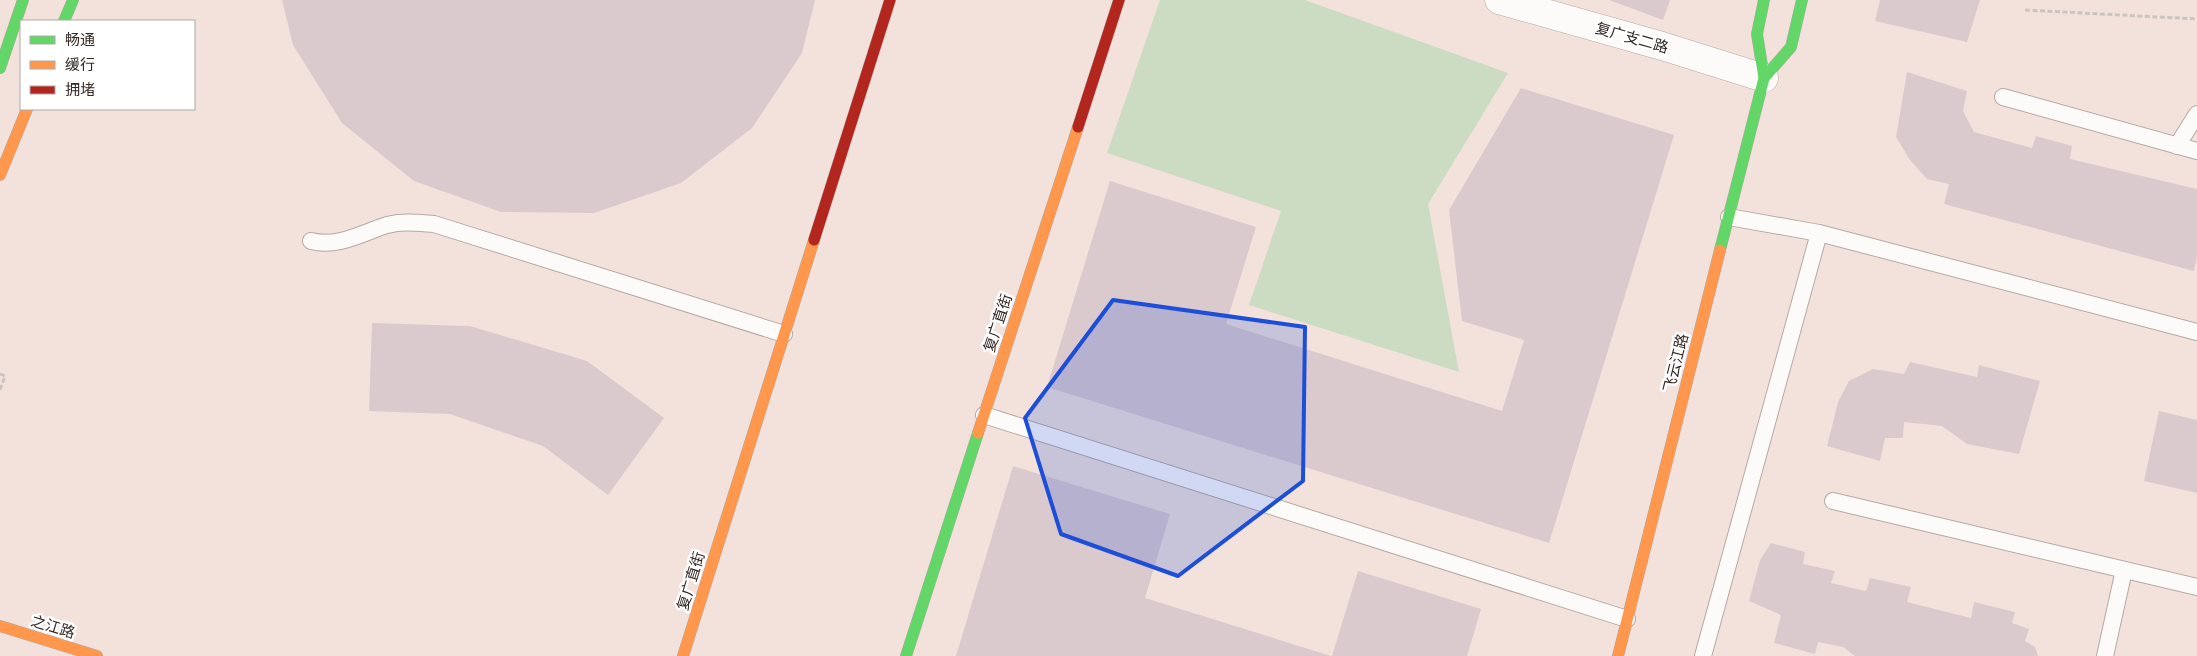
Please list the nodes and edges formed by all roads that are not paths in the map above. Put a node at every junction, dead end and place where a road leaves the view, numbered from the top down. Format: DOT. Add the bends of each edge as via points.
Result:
graph roads {
  1 [pos="23,0"];
  2 [pos="73,0"];
  3 [pos="890,0"];
  4 [pos="1119,0"];
  5 [pos="1499,0"];
  6 [pos="1764,0"];
  7 [pos="1802,0"];
  8 [pos="64,20"];
  9 [pos="0,68"];
  10 [pos="1764,78"];
  11 [pos="2004,98"];
  12 [pos="28,110"];
  13 [pos="2197,114"];
  14 [pos="2177,146"];
  15 [pos="2197,151"];
  16 [pos="0,175"];
  17 [pos="1729,217"];
  18 [pos="1820,233"];
  19 [pos="311,241"];
  20 [pos="2197,332"];
  21 [pos="784,334"];
  22 [pos="984,415"];
  23 [pos="1833,501"];
  24 [pos="2124,570"];
  25 [pos="2197,587"];
  26 [pos="1627,619"];
  27 [pos="0,626"];
  28 [pos="97,656"];
  29 [pos="683,656"];
  30 [pos="906,656"];
  31 [pos="1618,656"];
  32 [pos="1703,656"];
  33 [pos="2105,656"];
  1 -- 9 [label="street"];
  2 -- 8 [label="street"];
  3 -- 21 [label="street, 复广直街"];
  4 -- 22 [label="street, 复广直街"];
  5 -- 10 [label="street, 复广支二路"];
  6 -- 10 [label="street, 飞云江路" via="1757,34"];
  7 -- 10 [label="street, 飞云江路" via="1791,47"];
  10 -- 17 [label="street, 飞云江路"];
  11 -- 14 [label="lane"];
  12 -- 16 [label="street"];
  13 -- 14 [label="lane"];
  14 -- 15 [label="lane"];
  17 -- 18 [label="lane"];
  17 -- 26 [label="street, 飞云江路"];
  18 -- 20 [label="lane"];
  18 -- 32 [label="lane"];
  19 -- 21 [label="lane" via="335,243 388,225 409,222 434,224"];
  21 -- 29 [label="street, 复广直街"];
  22 -- 26 [label="lane"];
  22 -- 30 [label="street, 复广直街"];
  23 -- 24 [label="lane"];
  24 -- 25 [label="lane"];
  24 -- 33 [label="lane"];
  26 -- 31 [label="street, 飞云江路"];
  27 -- 28 [label="street, 之江路"];
}
